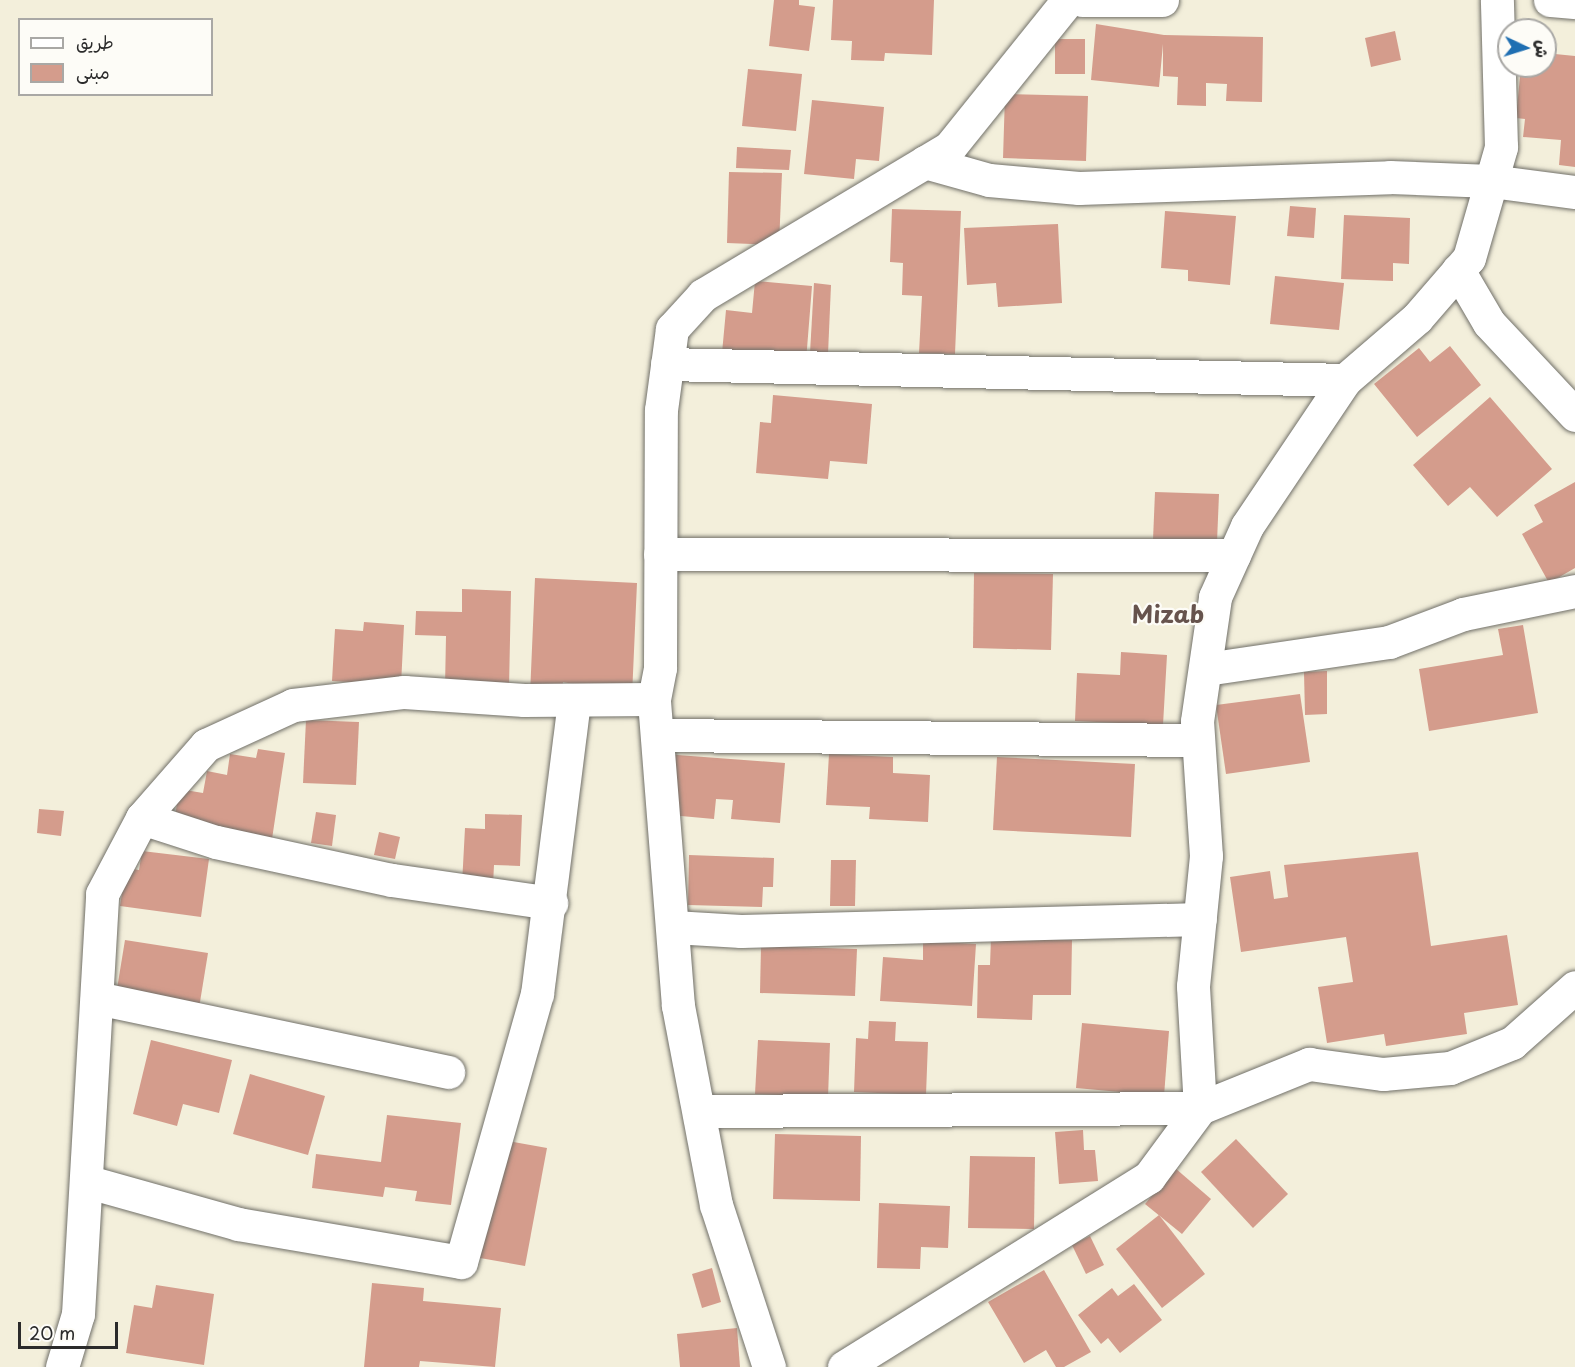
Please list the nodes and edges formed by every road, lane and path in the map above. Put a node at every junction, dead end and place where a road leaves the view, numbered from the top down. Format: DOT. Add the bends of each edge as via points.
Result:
graph roads {
  1 [pos="1068,0"];
  2 [pos="1082,0"];
  3 [pos="1162,0"];
  4 [pos="1497,0"];
  5 [pos="1550,0"];
  6 [pos="1575,2"];
  7 [pos="925,162"];
  8 [pos="1491,181"];
  9 [pos="1575,192"];
  10 [pos="1458,270"];
  11 [pos="667,364"];
  12 [pos="1345,380"];
  13 [pos="1575,415"];
  14 [pos="660,554"];
  15 [pos="1234,555"];
  16 [pos="1575,591"];
  17 [pos="1206,669"];
  18 [pos="654,699"];
  19 [pos="574,700"];
  20 [pos="659,735"];
  21 [pos="1198,740"];
  22 [pos="142,818"];
  23 [pos="550,903"];
  24 [pos="1200,919"];
  25 [pos="673,927"];
  26 [pos="1575,987"];
  27 [pos="97,998"];
  28 [pos="448,1072"];
  29 [pos="1200,1108"];
  30 [pos="699,1112"];
  31 [pos="89,1182"];
  32 [pos="62,1367"];
  33 [pos="769,1367"];
  34 [pos="844,1367"];
  1 -- 7 [label="street" via="949,148"];
  2 -- 3 [label="street"];
  4 -- 8 [label="street" via="1502,147"];
  5 -- 6 [label="street"];
  7 -- 8 [label="street" via="989,180 1079,188 1390,177"];
  7 -- 11 [label="street" via="703,295 672,329"];
  8 -- 9 [label="street"];
  8 -- 10 [label="street" via="1469,258"];
  10 -- 12 [label="street" via="1417,318"];
  10 -- 13 [label="street" via="1489,323"];
  11 -- 12 [label="street"];
  11 -- 14 [label="street" via="661,410"];
  12 -- 15 [label="street" via="1247,525"];
  14 -- 15 [label="street"];
  14 -- 18 [label="street"];
  15 -- 17 [label="street" via="1215,597"];
  16 -- 17 [label="street" via="1463,614 1389,642"];
  17 -- 21 [label="street"];
  18 -- 19 [label="street"];
  18 -- 20 [label="street"];
  19 -- 22 [label="street" via="404,692 293,705 206,745"];
  19 -- 23 [label="street"];
  20 -- 21 [label="street"];
  20 -- 25 [label="street"];
  21 -- 24 [label="street" via="1206,856"];
  22 -- 23 [label="street" via="216,842 380,877"];
  22 -- 27 [label="street" via="102,894"];
  23 -- 31 [label="street" via="537,994 461,1262 238,1224"];
  24 -- 25 [label="street" via="741,931"];
  24 -- 29 [label="street" via="1193,986"];
  25 -- 30 [label="street" via="678,1006"];
  26 -- 29 [label="street" via="1512,1043 1450,1068 1383,1074 1309,1064"];
  27 -- 28 [label="street"];
  27 -- 31 [label="street"];
  29 -- 30 [label="street"];
  29 -- 34 [label="street" via="1149,1178"];
  30 -- 33 [label="street" via="716,1205"];
  31 -- 32 [label="street" via="78,1314"];
}
